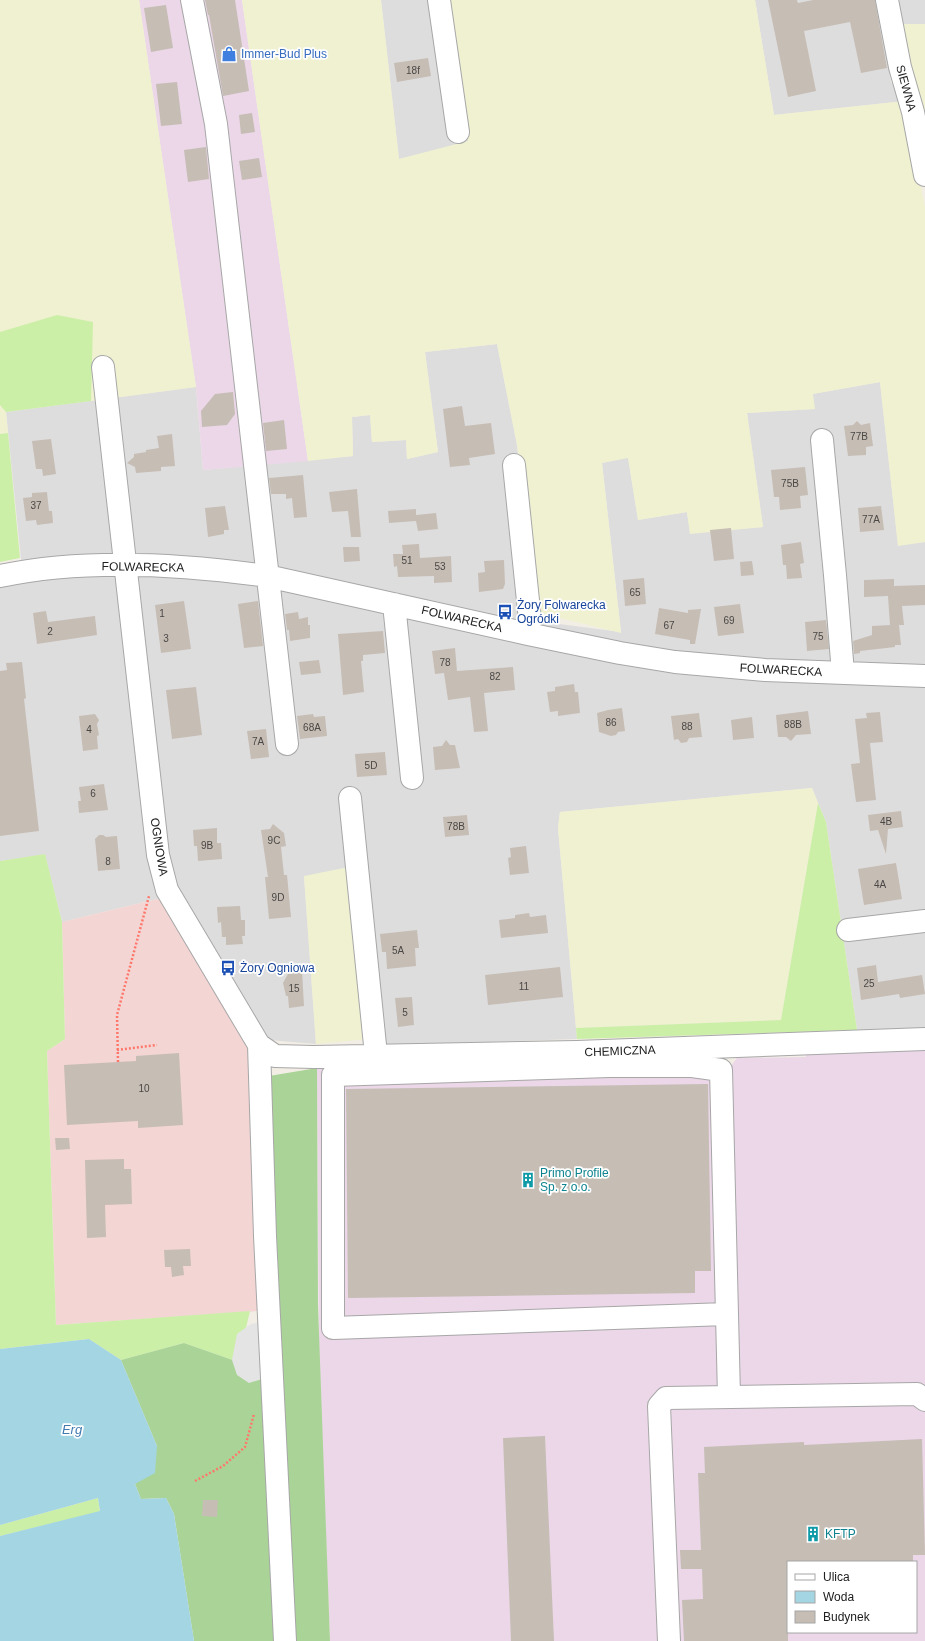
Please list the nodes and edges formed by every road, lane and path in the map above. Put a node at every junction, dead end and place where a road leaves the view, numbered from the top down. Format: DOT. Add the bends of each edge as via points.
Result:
graph roads {
  1 [pos="192,0"];
  2 [pos="438,0"];
  3 [pos="887,0"];
  4 [pos="458,132"];
  5 [pos="925,176"];
  6 [pos="103,367"];
  7 [pos="822,440"];
  8 [pos="514,465"];
  9 [pos="125,566"];
  10 [pos="0,576"];
  11 [pos="267,576"];
  12 [pos="394,604"];
  13 [pos="528,634"];
  14 [pos="843,673"];
  15 [pos="925,676"];
  16 [pos="287,744"];
  17 [pos="412,778"];
  18 [pos="350,798"];
  19 [pos="162,874"];
  20 [pos="925,921"];
  21 [pos="848,930"];
  22 [pos="925,1039"];
  23 [pos="157,1045"];
  24 [pos="259,1045"];
  25 [pos="720,1048"];
  26 [pos="118,1050"];
  27 [pos="376,1055"];
  28 [pos="118,1062"];
  29 [pos="326,1063"];
  30 [pos="721,1070"];
  31 [pos="726,1314"];
  32 [pos="729,1396"];
  33 [pos="925,1400"];
  34 [pos="255,1409"];
  35 [pos="195,1481"];
  36 [pos="285,1641"];
  37 [pos="669,1641"];
  1 -- 11 [label="street" via="216,124"];
  2 -- 4 [label="street"];
  3 -- 5 [label="street, SIEWNA"];
  6 -- 9 [label="street, OGNIOWA"];
  7 -- 14 [label="street"];
  8 -- 13 [label="street" via="530,620"];
  9 -- 10 [label="street, FOLWARECKA" via="67,567"];
  9 -- 11 [label="street, FOLWARECKA" via="228,570"];
  9 -- 19 [label="street, OGNIOWA"];
  11 -- 12 [label="street, FOLWARECKA"];
  11 -- 16 [label="street"];
  12 -- 13 [label="street, FOLWARECKA"];
  12 -- 17 [label="street"];
  13 -- 14 [label="street, FOLWARECKA" via="675,662 765,670"];
  14 -- 15 [label="street, FOLWARECKA"];
  18 -- 27 [label="street"];
  19 -- 24 [label="street, OGNIOWA" via="167,890"];
  19 -- 26 [label="path" via="153,884 117,1015"];
  20 -- 21 [label="street"];
  22 -- 25 [label="street, CHEMICZNA"];
  23 -- 26 [label="path"];
  24 -- 29 [label="street, OGNIOWA" via="275,1056"];
  24 -- 36 [label="street" via="265,1236"];
  25 -- 27 [label="street, CHEMICZNA"];
  25 -- 30 [label="street"];
  26 -- 28 [label="path"];
  27 -- 29 [label="street, CHEMICZNA"];
  29 -- 30 [label="street" via="692,1066"];
  29 -- 31 [label="street" via="333,1328"];
  30 -- 31 [label="street"];
  31 -- 32 [label="street"];
  32 -- 33 [label="street" via="917,1394"];
  32 -- 37 [label="street" via="666,1398 659,1406"];
  34 -- 35 [label="path" via="245,1447 223,1466"];
}
